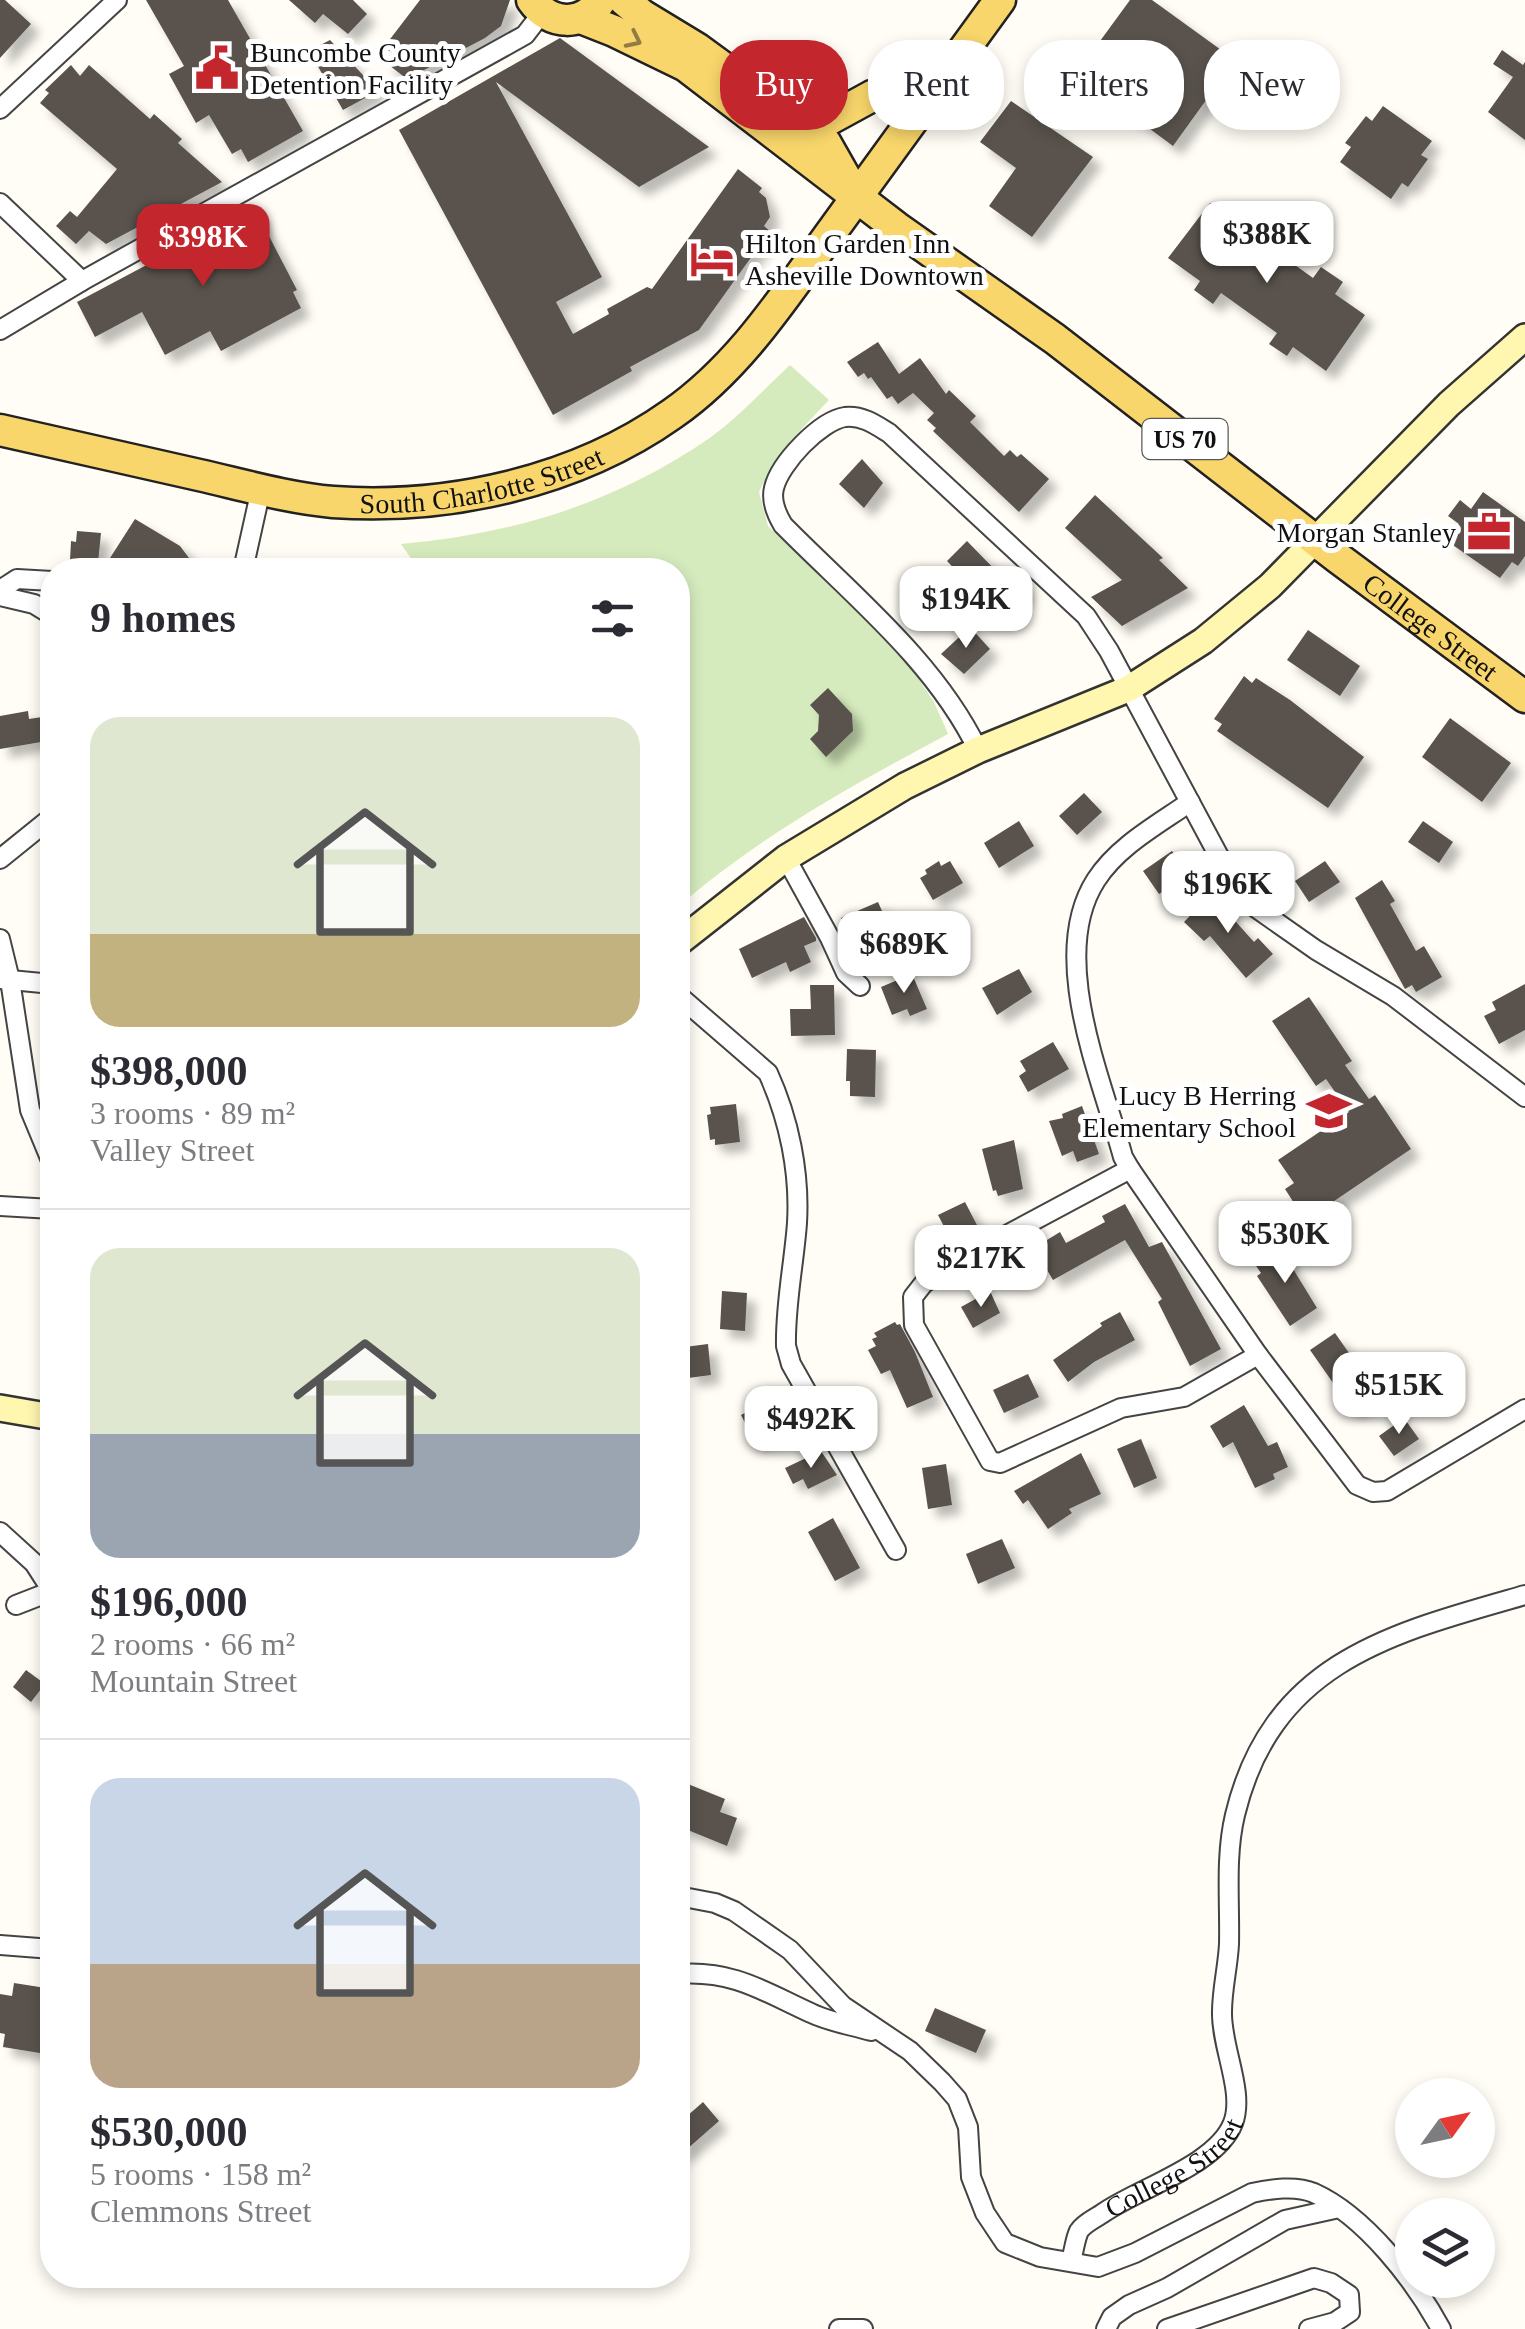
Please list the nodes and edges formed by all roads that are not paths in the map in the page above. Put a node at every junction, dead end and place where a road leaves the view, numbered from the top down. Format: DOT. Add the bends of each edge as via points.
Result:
graph roads {
  1 [pos="118,0"];
  2 [pos="624,0"];
  3 [pos="1000,0"];
  4 [pos="537,6"];
  5 [pos="591,9"];
  6 [pos="971,40"];
  7 [pos="720,68"];
  8 [pos="0,109"];
  9 [pos="808,130"];
  10 [pos="905,130"];
  11 [pos="857,197"];
  12 [pos="0,203"];
  13 [pos="82,281"];
  14 [pos="0,330"];
  15 [pos="1525,337"];
  16 [pos="0,430"];
  17 [pos="261,490"];
  18 [pos="1315,540"];
  19 [pos="246,558"];
  20 [pos="40,580"];
  21 [pos="0,593"];
  22 [pos="40,608"];
  23 [pos="1128,689"];
  24 [pos="1525,697"];
  25 [pos="978,750"];
  26 [pos="1190,802"];
  27 [pos="40,827"];
  28 [pos="786,858"];
  29 [pos="0,859"];
  30 [pos="690,934"];
  31 [pos="0,939"];
  32 [pos="5,979"];
  33 [pos="40,983"];
  34 [pos="860,986"];
  35 [pos="690,1005"];
  36 [pos="1525,1098"];
  37 [pos="40,1134"];
  38 [pos="1130,1169"];
  39 [pos="0,1206"];
  40 [pos="40,1208"];
  41 [pos="1258,1355"];
  42 [pos="0,1408"];
  43 [pos="1525,1409"];
  44 [pos="40,1414"];
  45 [pos="0,1532"];
  46 [pos="896,1550"];
  47 [pos="40,1572"];
  48 [pos="1525,1594"];
  49 [pos="40,1596"];
  50 [pos="16,1605"];
  51 [pos="690,1898"];
  52 [pos="0,1944"];
  53 [pos="40,1949"];
  54 [pos="690,1973"];
  55 [pos="887,2036"];
  56 [pos="1339,2208"];
  57 [pos="1071,2260"];
  58 [pos="839,2329"];
  59 [pos="864,2329"];
  60 [pos="1106,2329"];
  61 [pos="1166,2329"];
  62 [pos="1309,2329"];
  63 [pos="1441,2329"];
  1 -- 8 [label="street"];
  2 -- 7 [label="main road, College Street"];
  3 -- 6 [label="main road, South Charlotte Street"];
  4 -- 5 [label="main road, College Street" via="561,20"];
  4 -- 13 [label="street" via="525,35"];
  5 -- 11 [label="main road, College Street, one-way" via="614,31 686,66"];
  9 -- 11 [label="main road, College Street" via="825,142"];
  10 -- 11 [label="main road, South Charlotte Street"];
  11 -- 17 [label="main road, South Charlotte Street" via="732,362 672,415 588,461 484,492 397,503 331,502"];
  11 -- 18 [label="main road, College Street / US 70" via="1055,339"];
  12 -- 13 [label="street"];
  13 -- 14 [label="street"];
  15 -- 18 [label="main road"];
  16 -- 17 [label="main road, South Charlotte Street"];
  17 -- 19 [label="street"];
  18 -- 23 [label="main road" via="1203,641"];
  18 -- 24 [label="main road, College Street / US 70"];
  20 -- 21 [label="street" via="17,579"];
  21 -- 22 [label="street"];
  23 -- 25 [label="main road"];
  23 -- 25 [label="street" via="1086,616 889,433 864,418 844,417 791,456 774,488 776,513 928,671"];
  23 -- 26 [label="street"];
  25 -- 28 [label="main road"];
  26 -- 36 [label="street" via="1248,903 1392,996"];
  26 -- 38 [label="street" via="1113,859 1094,882 1079,932 1079,998"];
  27 -- 29 [label="street"];
  28 -- 30 [label="main road"];
  28 -- 34 [label="street" via="846,973"];
  31 -- 32 [label="street"];
  32 -- 33 [label="street"];
  32 -- 37 [label="street"];
  35 -- 46 [label="street" via="768,1073 776,1091 798,1199 786,1346"];
  38 -- 41 [label="street"];
  38 -- 41 [label="street" via="924,1283 913,1297 914,1324 990,1461 1000,1463 1121,1408 1184,1397"];
  39 -- 40 [label="street"];
  41 -- 43 [label="street" via="1344,1473 1373,1492 1387,1492"];
  42 -- 44 [label="main road"];
  45 -- 47 [label="street"];
  48 -- 57 [label="street, College Street" via="1378,1641 1323,1672 1278,1718 1234,1815 1228,1867 1222,2011 1235,2080 1234,2121 1211,2152 1087,2224"];
  49 -- 50 [label="street"];
  51 -- 55 [label="street" via="734,1911 790,1950 843,2006"];
  52 -- 53 [label="street"];
  54 -- 55 [label="street" via="766,1989 814,2015"];
  55 -- 57 [label="street" via="957,2100 968,2127 970,2177 1005,2243 1040,2258"];
  56 -- 57 [label="street, College Street" via="1311,2192 1272,2189 1098,2267"];
  56 -- 60 [label="street" via="1285,2220 1112,2316"];
  56 -- 63 [label="street, College Street" via="1411,2280"];
  58 -- 59 [label="street"];
  61 -- 62 [label="street" via="1314,2278 1350,2295 1350,2312"];
}
